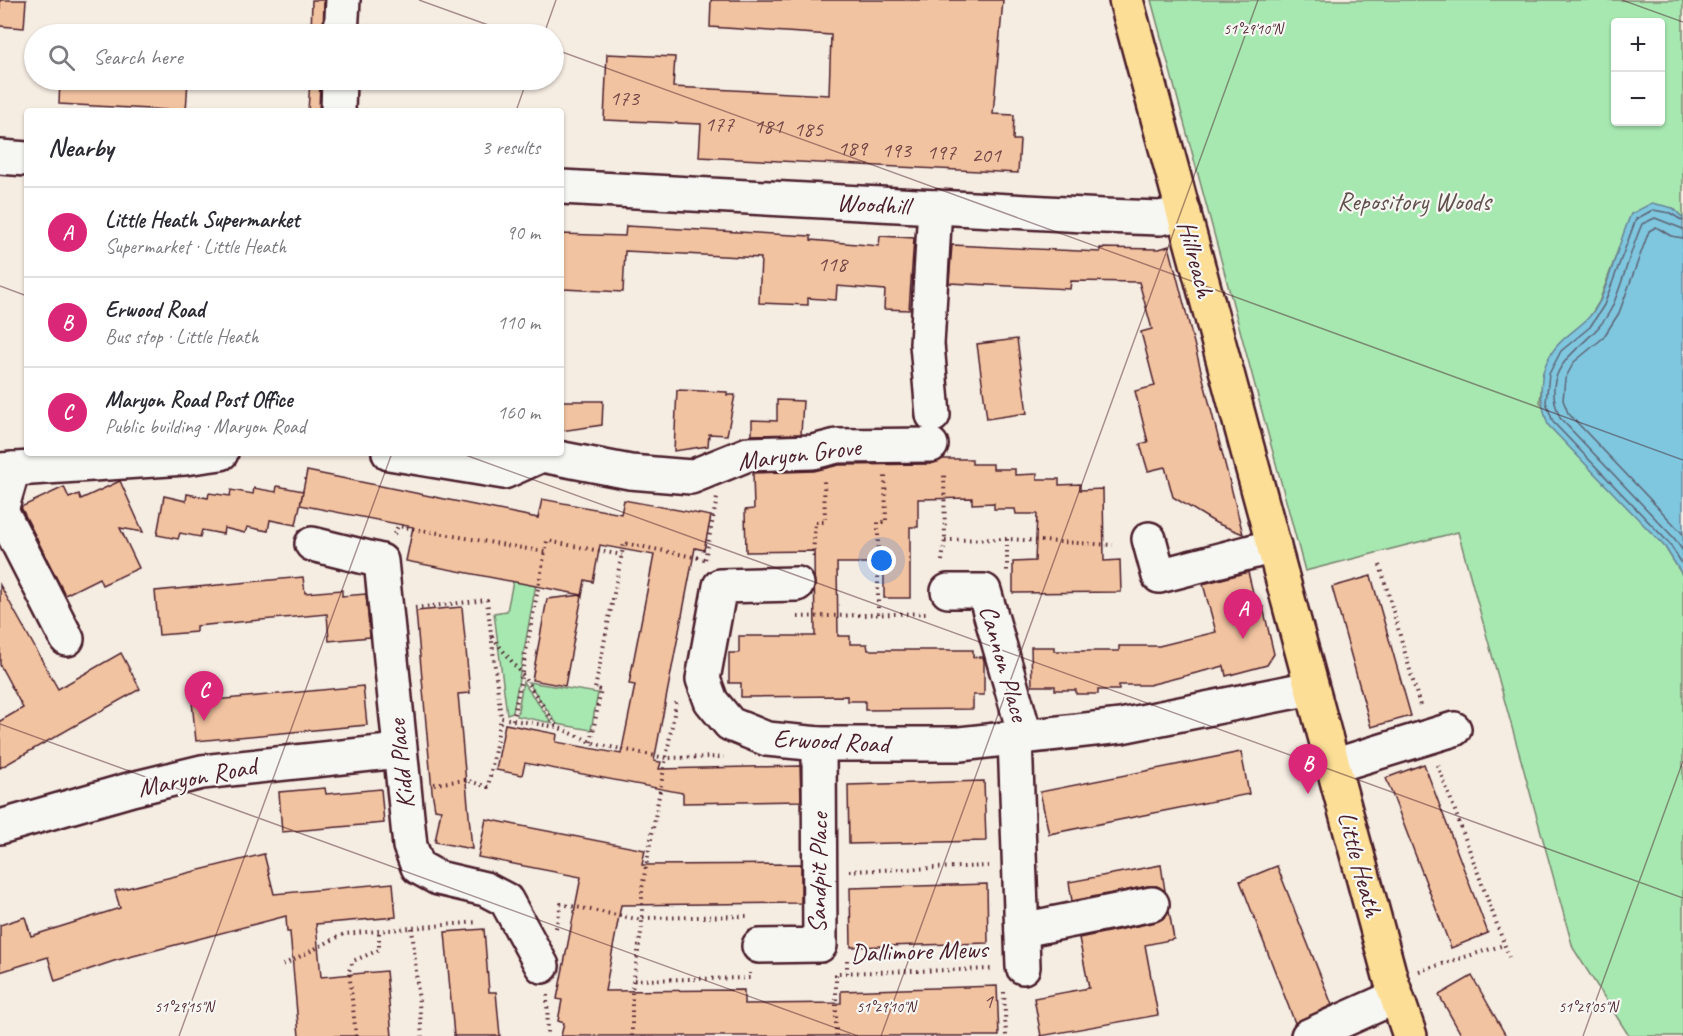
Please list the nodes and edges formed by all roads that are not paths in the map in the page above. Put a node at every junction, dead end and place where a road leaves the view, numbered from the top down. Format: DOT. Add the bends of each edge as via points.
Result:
graph roads {
  1 [pos="343,0"];
  2 [pos="1126,0"];
  3 [pos="342,24"];
  4 [pos="339,90"];
  5 [pos="338,108"];
  6 [pos="0,157"];
  7 [pos="24,159"];
  8 [pos="564,187"];
  9 [pos="935,207"];
  10 [pos="1184,213"];
  11 [pos="198,456"];
  12 [pos="407,456"];
  13 [pos="540,456"];
  14 [pos="547,456"];
  15 [pos="6,469"];
  16 [pos="1270,532"];
  17 [pos="1149,539"];
  18 [pos="312,544"];
  19 [pos="945,578"];
  20 [pos="804,582"];
  21 [pos="67,639"];
  22 [pos="1311,688"];
  23 [pos="1454,729"];
  24 [pos="1020,736"];
  25 [pos="819,744"];
  26 [pos="399,751"];
  27 [pos="1333,766"];
  28 [pos="0,827"];
  29 [pos="1152,903"];
  30 [pos="1022,930"];
  31 [pos="752,947"];
  32 [pos="542,966"];
  33 [pos="1013,968"];
  34 [pos="1404,985"];
  35 [pos="1308,1036"];
  36 [pos="1410,1036"];
  1 -- 3 [label="street"];
  2 -- 10 [label="main road, Hillreach"];
  4 -- 5 [label="street"];
  6 -- 7 [label="street"];
  8 -- 9 [label="street, Woodhill"];
  9 -- 10 [label="street, Woodhill" via="1160,218"];
  9 -- 14 [label="street, Maryon Grove" via="927,344 936,443 748,454 691,477 630,472"];
  10 -- 16 [label="main road, Hillreach"];
  11 -- 15 [label="street"];
  12 -- 13 [label="street, Maryon Grove" via="504,472"];
  15 -- 21 [label="street" via="1,510"];
  16 -- 17 [label="street" via="1158,576"];
  16 -- 22 [label="main road, Little Heath"];
  18 -- 26 [label="street, Kidd Place" via="381,561"];
  19 -- 24 [label="street, Cannon Place" via="984,591"];
  20 -- 25 [label="street, Erwood Road" via="720,586 704,679 711,701 730,724 767,739"];
  22 -- 24 [label="street, Erwood Road" via="1121,726"];
  22 -- 27 [label="main road, Little Heath"];
  23 -- 27 [label="street"];
  24 -- 25 [label="street, Erwood Road" via="960,744"];
  24 -- 30 [label="street"];
  25 -- 31 [label="street, Sandpit Place" via="820,945"];
  26 -- 28 [label="street, Maryon Road" via="202,772"];
  26 -- 32 [label="street, Kidd Place" via="410,846 418,867 438,878 484,889 506,900"];
  27 -- 34 [label="main road, Little Heath"];
  29 -- 30 [label="street"];
  30 -- 33 [label="street"];
  34 -- 35 [label="street"];
  34 -- 36 [label="main road, Little Heath"];
}
